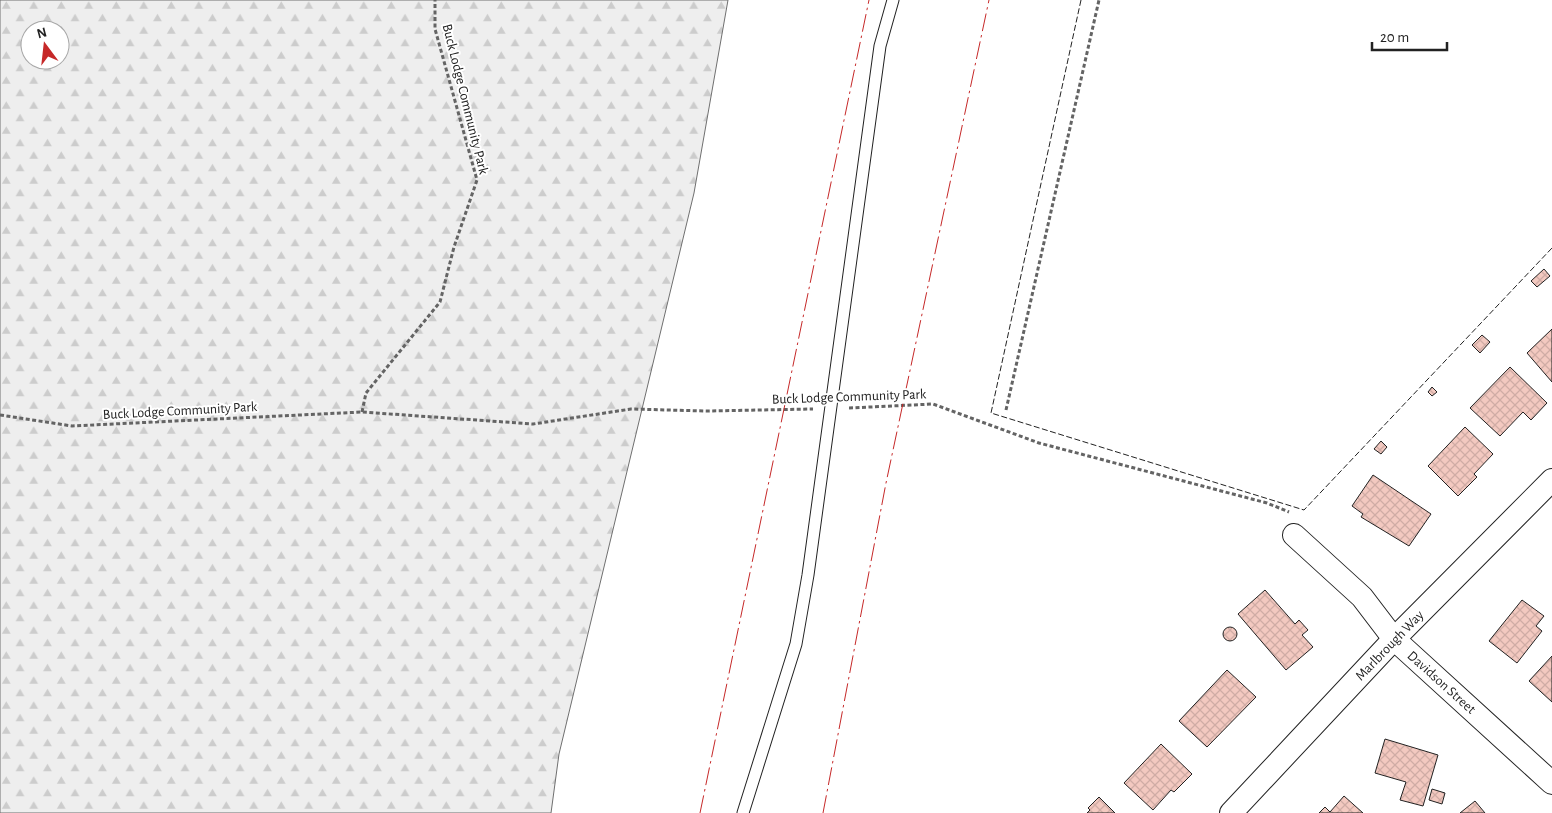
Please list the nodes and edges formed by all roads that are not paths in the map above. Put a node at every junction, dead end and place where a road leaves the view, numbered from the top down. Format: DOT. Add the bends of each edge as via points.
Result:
graph roads {
  1 [pos="893,0"];
  2 [pos="1552,480"];
  3 [pos="1294,536"];
  4 [pos="1394,638"];
  5 [pos="1552,783"];
  6 [pos="743,813"];
  7 [pos="1231,813"];
  1 -- 6 [label="lane" via="880,46 796,644"];
  2 -- 4 [label="street, Marlbrough Way"];
  3 -- 4 [label="street, Davidson Street" via="1362,597"];
  4 -- 5 [label="street, Davidson Street"];
  4 -- 7 [label="street, Marlbrough Way"];
}
